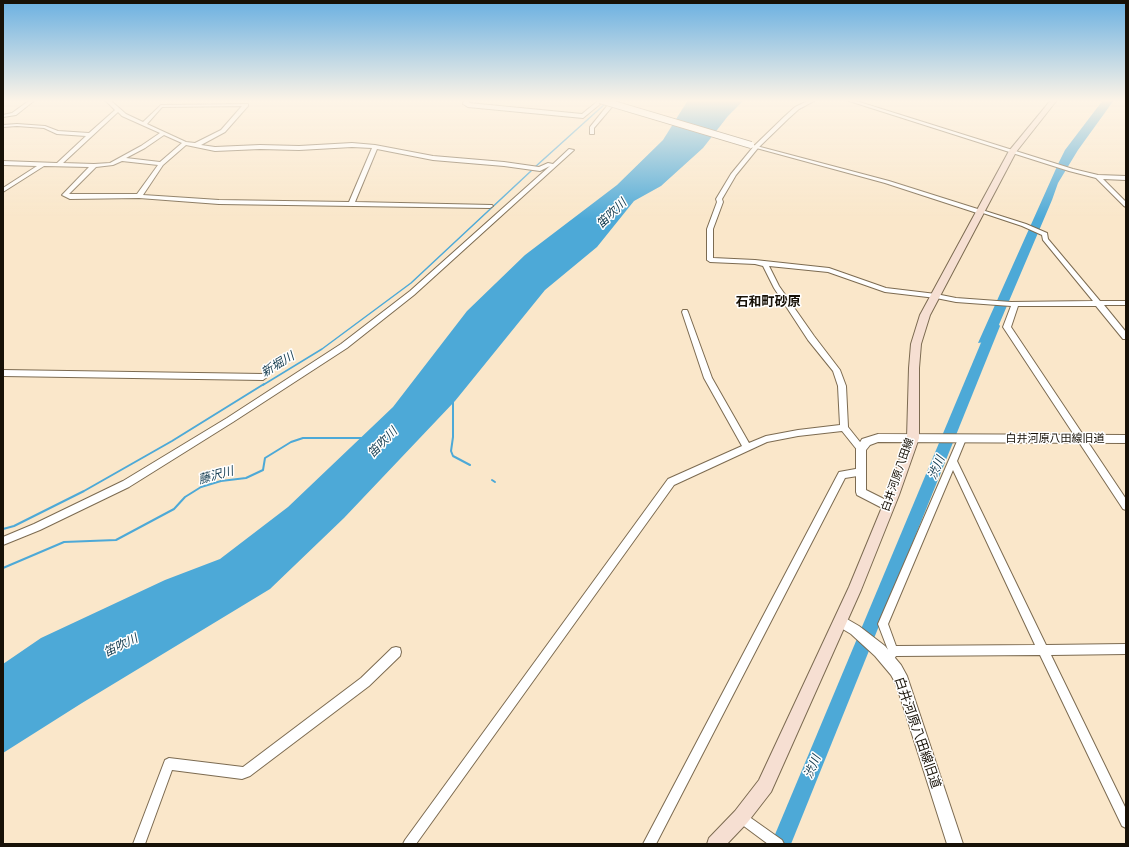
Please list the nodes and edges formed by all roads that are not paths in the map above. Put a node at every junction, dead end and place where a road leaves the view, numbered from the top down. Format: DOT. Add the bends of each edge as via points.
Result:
graph roads {
  1 [pos="85,140"];
  2 [pos="153,140"];
  3 [pos="177,140"];
  4 [pos="207,140"];
  5 [pos="732,140"];
  6 [pos="760,140"];
  7 [pos="973,140"];
  8 [pos="1023,140"];
  9 [pos="185,143"];
  10 [pos="196,145"];
  11 [pos="753,146"];
  12 [pos="375,147"];
  13 [pos="1013,152"];
  14 [pos="122,159"];
  15 [pos="3,163"];
  16 [pos="43,164"];
  17 [pos="58,164"];
  18 [pos="161,164"];
  19 [pos="94,166"];
  20 [pos="1098,178"];
  21 [pos="1126,178"];
  22 [pos="3,190"];
  23 [pos="139,196"];
  24 [pos="351,204"];
  25 [pos="1126,204"];
  26 [pos="490,206"];
  27 [pos="980,211"];
  28 [pos="766,264"];
  29 [pos="936,296"];
  30 [pos="1099,303"];
  31 [pos="1126,303"];
  32 [pos="1014,304"];
  33 [pos="685,312"];
  34 [pos="1126,337"];
  35 [pos="3,373"];
  36 [pos="263,377"];
  37 [pos="844,428"];
  38 [pos="913,438"];
  39 [pos="1126,438"];
  40 [pos="960,439"];
  41 [pos="1082,439"];
  42 [pos="747,448"];
  43 [pos="861,449"];
  44 [pos="953,462"];
  45 [pos="861,472"];
  46 [pos="888,506"];
  47 [pos="1126,506"];
  48 [pos="3,541"];
  49 [pos="840,621"];
  50 [pos="1043,649"];
  51 [pos="1126,649"];
  52 [pos="396,652"];
  53 [pos="887,654"];
  54 [pos="741,817"];
  55 [pos="1126,822"];
  56 [pos="139,844"];
  57 [pos="409,844"];
  58 [pos="649,844"];
  59 [pos="715,844"];
  60 [pos="778,844"];
  61 [pos="955,844"];
  1 -- 17 [label="street"];
  2 -- 14 [label="street"];
  3 -- 9 [label="street"];
  4 -- 10 [label="street"];
  5 -- 11 [label="street, bridge"];
  6 -- 11 [label="street"];
  7 -- 13 [label="street"];
  8 -- 13 [label="main road, 白井河原八田線"];
  9 -- 10 [label="street"];
  9 -- 18 [label="street"];
  10 -- 12 [label="street" via="215,149"];
  11 -- 27 [label="street" via="887,182"];
  11 -- 28 [label="street" via="719,199 710,229 710,260"];
  12 -- 24 [label="street"];
  12 -- 48 [label="street" via="433,158 540,169 547,167 565,151 572,150 412,293 344,346 126,484 38,527"];
  13 -- 20 [label="street"];
  13 -- 27 [label="main road, 白井河原八田線"];
  14 -- 18 [label="street"];
  14 -- 19 [label="street" via="111,164"];
  15 -- 16 [label="street"];
  16 -- 17 [label="street"];
  16 -- 22 [label="street"];
  17 -- 19 [label="street"];
  18 -- 23 [label="street"];
  19 -- 23 [label="street" via="65,195 70,198"];
  20 -- 21 [label="street"];
  20 -- 25 [label="street"];
  23 -- 24 [label="street" via="220,202"];
  24 -- 26 [label="street"];
  27 -- 29 [label="main road, 白井河原八田線"];
  27 -- 30 [label="street" via="1043,232 1045,239"];
  28 -- 29 [label="street" via="829,270 885,290"];
  28 -- 37 [label="street" via="776,286 836,370 842,386"];
  29 -- 32 [label="street" via="990,304"];
  29 -- 38 [label="main road, 白井河原八田線" via="925,316 916,344"];
  30 -- 31 [label="street"];
  30 -- 32 [label="street"];
  30 -- 34 [label="street"];
  32 -- 41 [label="street" via="1007,327"];
  33 -- 42 [label="street" via="708,378"];
  35 -- 36 [label="street"];
  37 -- 42 [label="street" via="766,439"];
  37 -- 43 [label="street"];
  38 -- 40 [label="street, 白井河原八田線旧道"];
  38 -- 43 [label="street, 白井河原八田線旧道" via="878,438 866,442"];
  38 -- 46 [label="main road, 白井河原八田線"];
  39 -- 41 [label="street, 白井河原八田線旧道"];
  40 -- 41 [label="street, 白井河原八田線旧道"];
  40 -- 44 [label="street"];
  41 -- 47 [label="street"];
  42 -- 57 [label="street" via="671,482"];
  43 -- 45 [label="street"];
  44 -- 50 [label="street"];
  44 -- 53 [label="street" via="883,624"];
  45 -- 46 [label="street" via="861,492"];
  45 -- 58 [label="street" via="842,475"];
  46 -- 49 [label="main road, 白井河原八田線"];
  49 -- 53 [label="street, 白井河原八田線旧道"];
  49 -- 54 [label="main road, 白井河原八田線" via="765,786"];
  50 -- 51 [label="street"];
  50 -- 53 [label="street"];
  50 -- 55 [label="street"];
  52 -- 56 [label="street" via="366,682 246,772 169,764"];
  53 -- 61 [label="street, 白井河原八田線旧道" via="902,681"];
  54 -- 59 [label="main road, 白井河原八田線"];
  54 -- 60 [label="street"];
}
